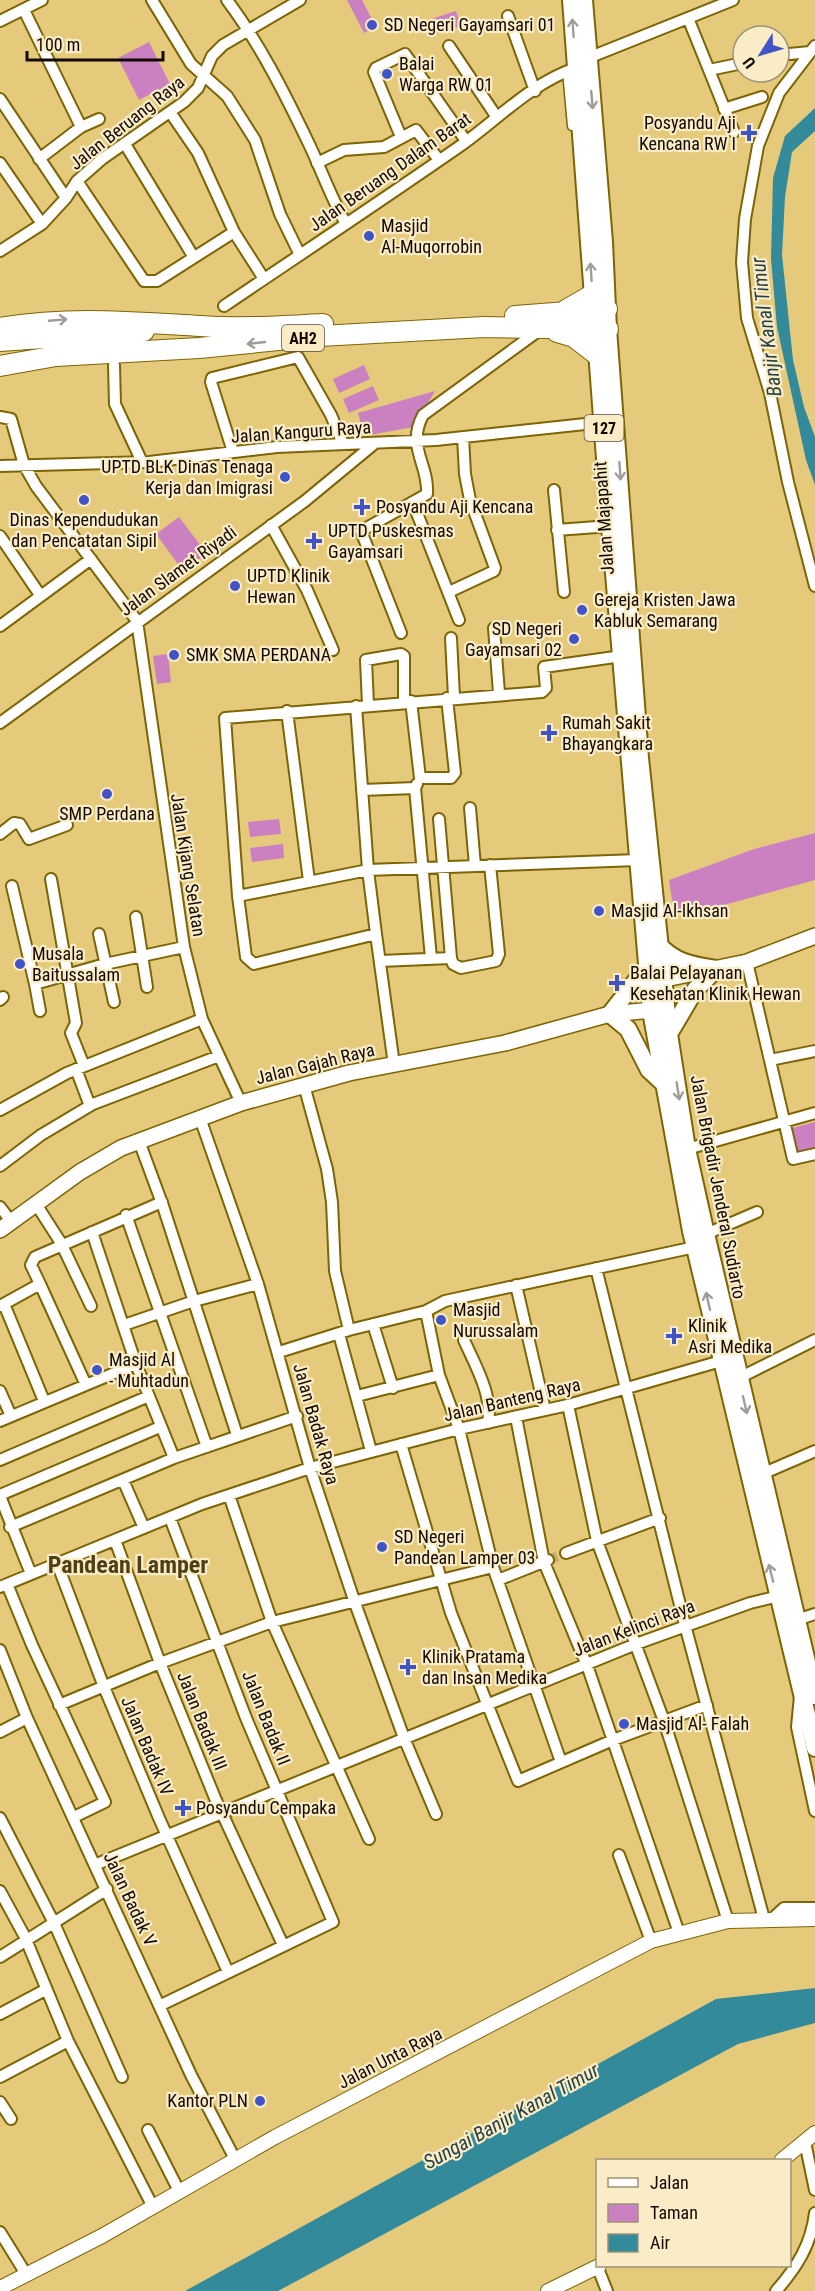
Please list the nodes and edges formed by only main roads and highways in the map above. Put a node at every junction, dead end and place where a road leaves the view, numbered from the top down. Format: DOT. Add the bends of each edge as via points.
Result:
graph roads {
  1 [pos="571,0"];
  2 [pos="584,0"];
  3 [pos="577,66"];
  4 [pos="599,314"];
  5 [pos="548,323"];
  6 [pos="201,326"];
  7 [pos="0,328"];
  8 [pos="0,340"];
  9 [pos="200,348"];
  10 [pos="596,354"];
  11 [pos="0,366"];
  12 [pos="0,375"];
  13 [pos="635,760"];
  14 [pos="815,936"];
  15 [pos="658,944"];
  16 [pos="716,969"];
  17 [pos="653,977"];
  18 [pos="659,1010"];
  19 [pos="610,1014"];
  20 [pos="669,1034"];
  21 [pos="663,1083"];
  22 [pos="5,1226"];
  23 [pos="701,1240"];
  24 [pos="746,1439"];
  25 [pos="783,1594"];
  26 [pos="808,1693"];
  27 [pos="815,1748"];
  3 -- 1 [label="main road, Jalan Majapahit / 127, one-way"];
  2 -- 3 [label="main road, Jalan Majapahit / 127"];
  4 -- 3 [label="main road, Jalan Majapahit / 127, one-way" via="579,125"];
  3 -- 4 [label="main road, Jalan Majapahit / 127, one-way" via="604,242"];
  4 -- 5 [label="highway, AH2"];
  4 -- 10 [label="main road, Jalan Majapahit / 127"];
  4 -- 13 [label="main road, Jalan Majapahit / 127, one-way"];
  5 -- 6 [label="highway, AH2"];
  5 -- 9 [label="highway, AH2, one-way" via="320,336"];
  5 -- 10 [label="highway"];
  7 -- 6 [label="highway, AH2, one-way" via="64,319"];
  6 -- 8 [label="highway, AH2"];
  9 -- 11 [label="highway, AH2" via="57,356"];
  9 -- 12 [label="highway" via="114,364 29,369"];
  10 -- 13 [label="main road, Jalan Majapahit / 127" via="622,657"];
  13 -- 15 [label="main road, Jalan Majapahit / 127"];
  13 -- 17 [label="main road, Jalan Majapahit / 127" via="638,860"];
  14 -- 16 [label="main road" via="747,962"];
  15 -- 16 [label="main road" via="668,956 682,963"];
  15 -- 17 [label="main road, Jalan Majapahit / 127"];
  16 -- 17 [label="main road"];
  16 -- 20 [label="main road" via="695,990"];
  17 -- 18 [label="main road, Jalan Majapahit / 127"];
  17 -- 19 [label="main road"];
  18 -- 19 [label="main road, Jalan Gajah Raya"];
  18 -- 20 [label="main road, Jalan Majapahit / 127"];
  18 -- 21 [label="main road, Jalan Majapahit / 127"];
  19 -- 21 [label="main road" via="628,1029 649,1070"];
  19 -- 22 [label="main road, Jalan Gajah Raya" via="241,1103 139,1141 80,1172"];
  20 -- 23 [label="main road, Jalan Brigadir Jenderal Sudiarto, one-way"];
  21 -- 23 [label="main road, Jalan Brigadir Jenderal Sudiarto"];
  23 -- 24 [label="main road, Jalan Brigadir Jenderal Sudiarto, one-way" via="739,1378"];
  24 -- 23 [label="main road, Jalan Brigadir Jenderal Sudiarto, one-way" via="721,1361"];
  25 -- 24 [label="main road, Jalan Brigadir Jenderal Sudiarto, one-way"];
  24 -- 25 [label="main road, Jalan Brigadir Jenderal Sudiarto" via="762,1474"];
  25 -- 26 [label="main road, Jalan Brigadir Jenderal Sudiarto"];
  26 -- 27 [label="main road, Jalan Brigadir Jenderal Sudiarto"];
}
